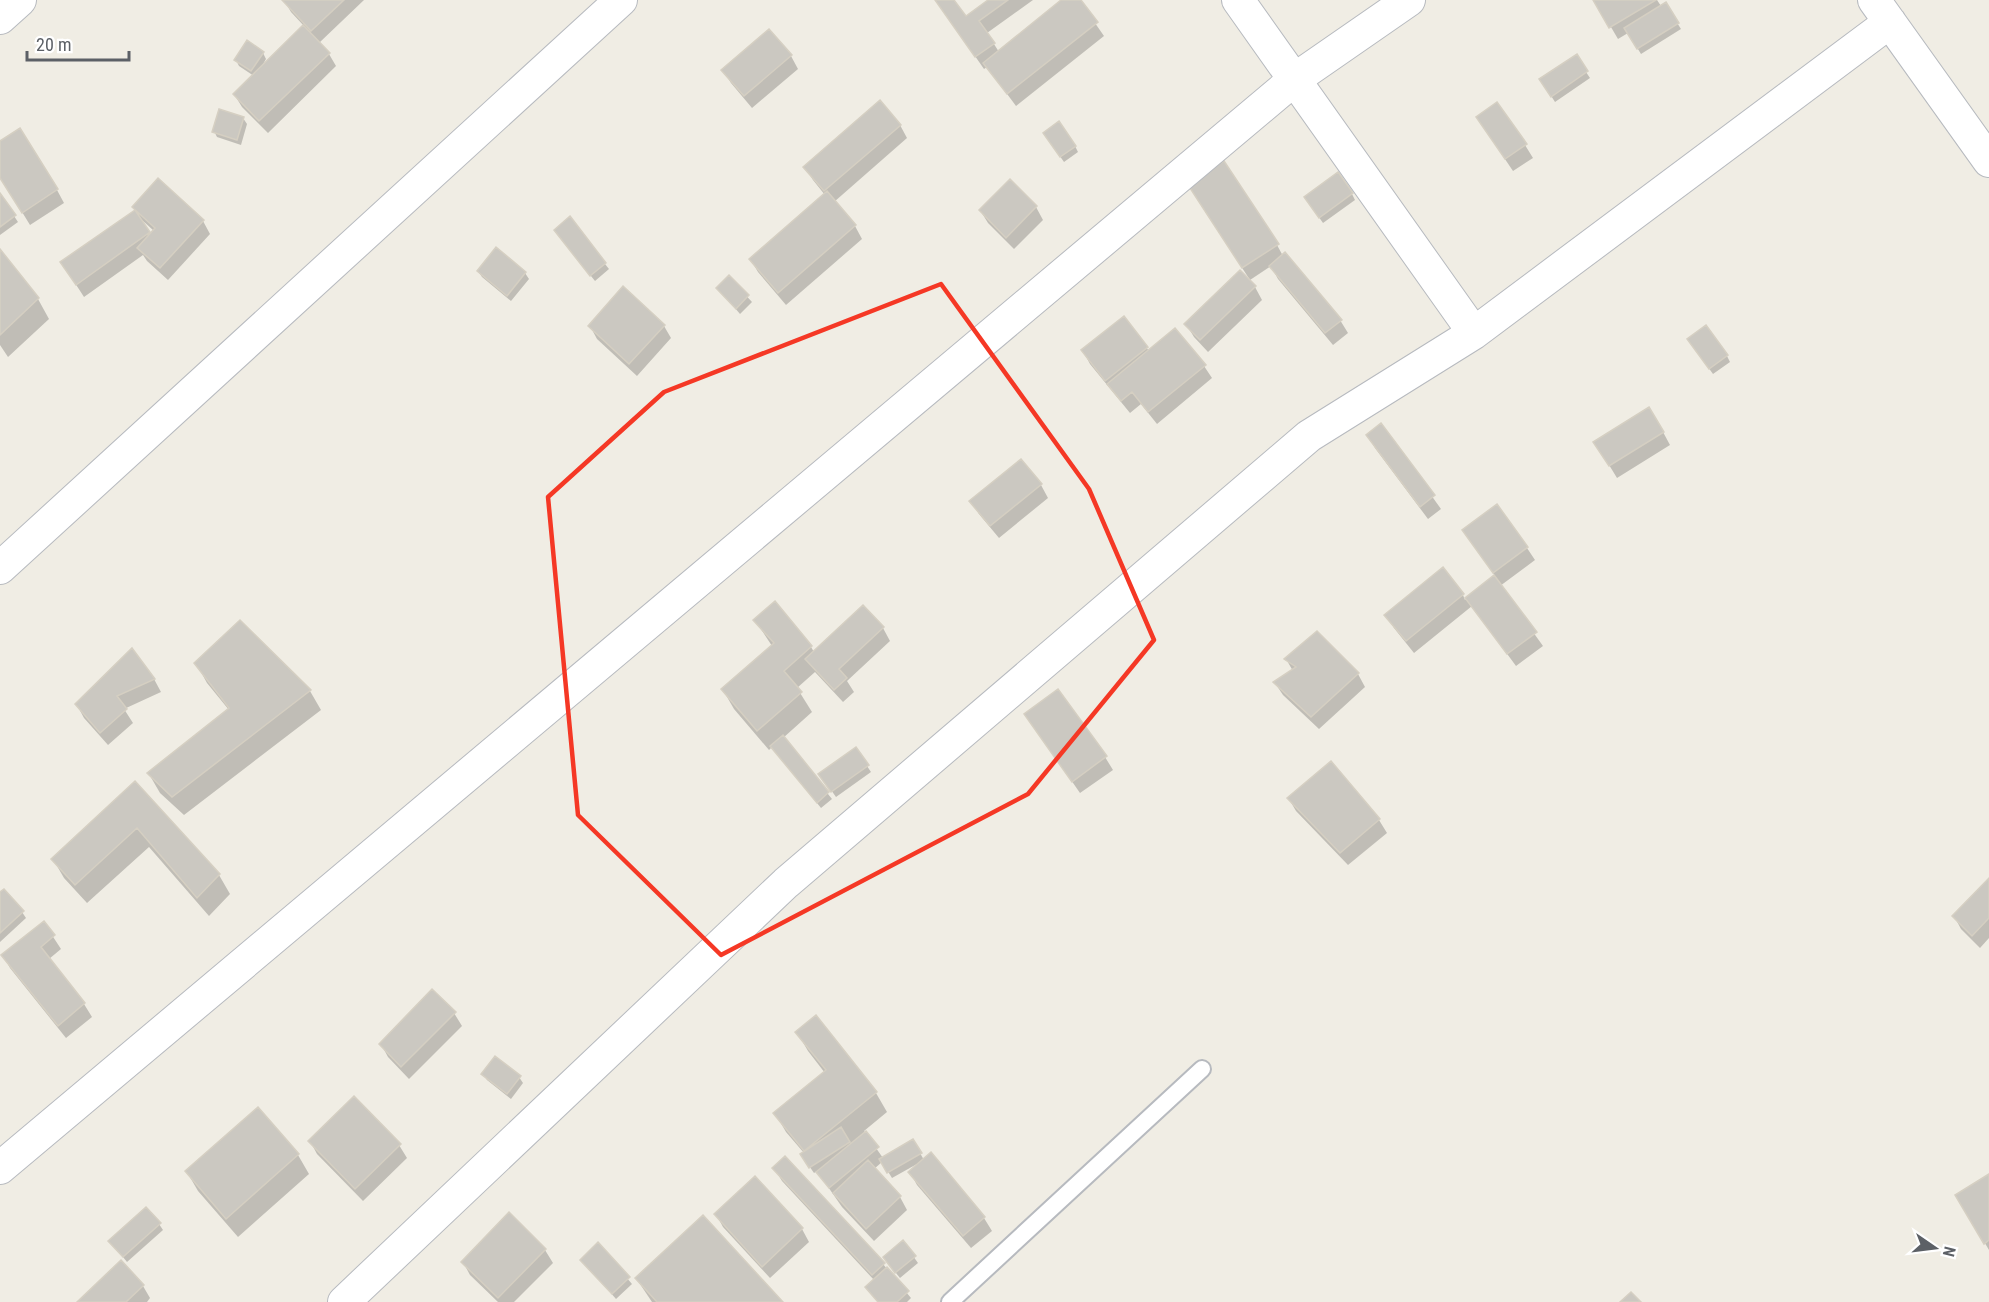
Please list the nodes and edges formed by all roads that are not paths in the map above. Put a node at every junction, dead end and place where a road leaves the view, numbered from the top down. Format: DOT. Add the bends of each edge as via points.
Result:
graph roads {
  1 [pos="20,0"];
  2 [pos="621,0"];
  3 [pos="1238,0"];
  4 [pos="1409,0"];
  5 [pos="1882,11"];
  6 [pos="0,18"];
  7 [pos="1295,80"];
  8 [pos="1989,161"];
  9 [pos="1474,333"];
  10 [pos="0,568"];
  11 [pos="1202,1069"];
  12 [pos="0,1168"];
  13 [pos="344,1302"];
  14 [pos="950,1302"];
  1 -- 6 [label="street"];
  2 -- 10 [label="street"];
  3 -- 7 [label="street"];
  4 -- 7 [label="street"];
  5 -- 8 [label="street"];
  5 -- 9 [label="street"];
  7 -- 9 [label="street"];
  7 -- 12 [label="street"];
  9 -- 13 [label="street" via="1309,436 813,860"];
  11 -- 14 [label="lane"];
}
